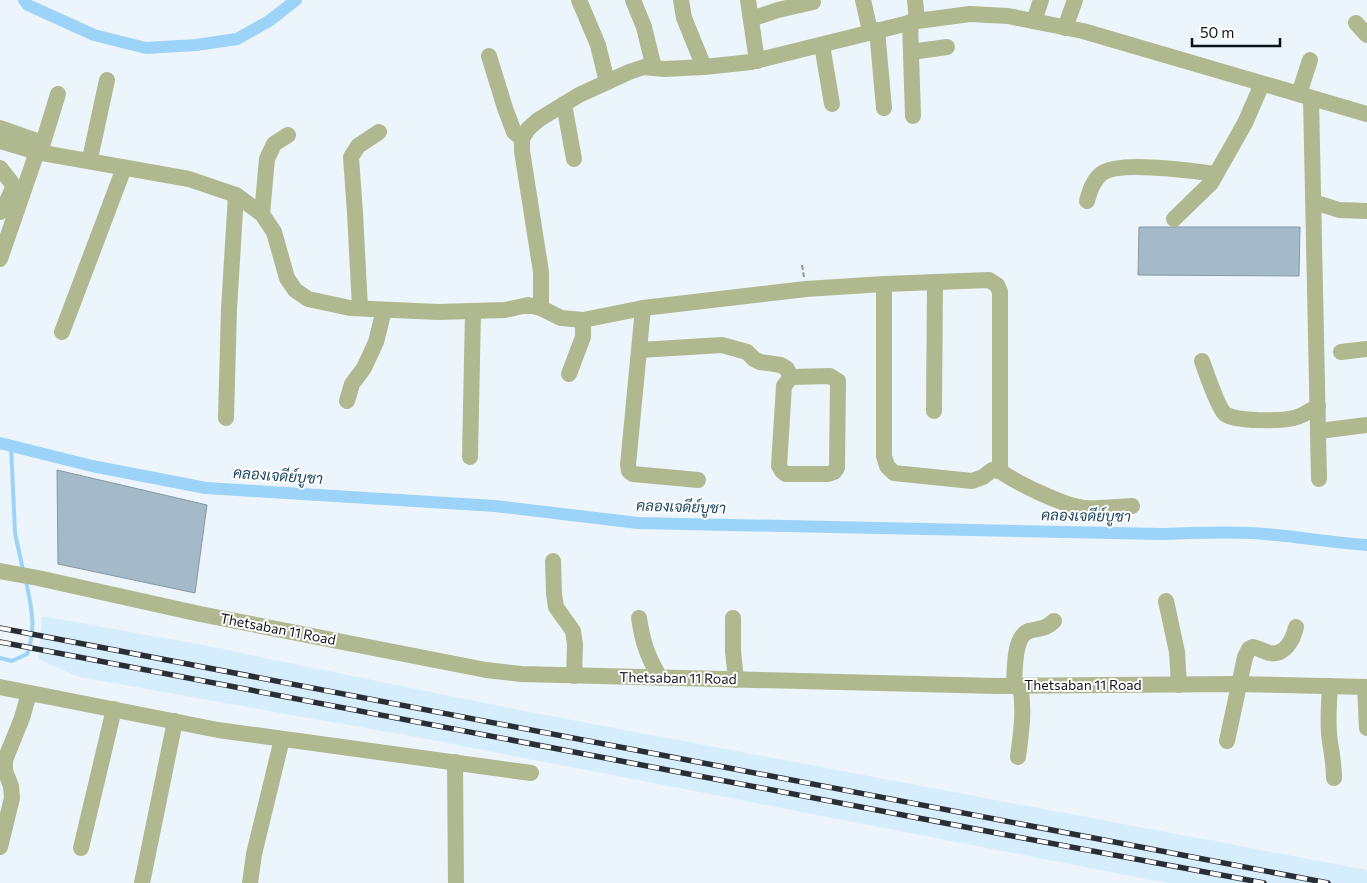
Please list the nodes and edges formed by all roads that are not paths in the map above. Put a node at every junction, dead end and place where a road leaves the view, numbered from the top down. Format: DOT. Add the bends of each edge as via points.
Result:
graph roads {
  1 [pos="579,0"];
  2 [pos="633,0"];
  3 [pos="681,0"];
  4 [pos="748,0"];
  5 [pos="863,0"];
  6 [pos="915,0"];
  7 [pos="1041,0"];
  8 [pos="1075,0"];
  9 [pos="812,2"];
  10 [pos="977,7"];
  11 [pos="751,20"];
  12 [pos="1034,21"];
  13 [pos="914,22"];
  14 [pos="1065,28"];
  15 [pos="873,31"];
  16 [pos="822,45"];
  17 [pos="947,47"];
  18 [pos="911,52"];
  19 [pos="489,56"];
  20 [pos="1310,60"];
  21 [pos="757,61"];
  22 [pos="704,67"];
  23 [pos="654,68"];
  24 [pos="107,80"];
  25 [pos="606,82"];
  26 [pos="1262,84"];
  27 [pos="58,94"];
  28 [pos="1305,96"];
  29 [pos="564,104"];
  30 [pos="832,104"];
  31 [pos="884,108"];
  32 [pos="1367,114"];
  33 [pos="913,116"];
  34 [pos="0,128"];
  35 [pos="379,132"];
  36 [pos="288,135"];
  37 [pos="522,139"];
  38 [pos="0,141"];
  39 [pos="40,147"];
  40 [pos="92,158"];
  41 [pos="574,159"];
  42 [pos="0,168"];
  43 [pos="124,168"];
  44 [pos="1216,174"];
  45 [pos="236,195"];
  46 [pos="1087,201"];
  47 [pos="1314,202"];
  48 [pos="1367,211"];
  49 [pos="0,212"];
  50 [pos="262,214"];
  51 [pos="1174,218"];
  52 [pos="0,259"];
  53 [pos="935,282"];
  54 [pos="884,284"];
  55 [pos="360,308"];
  56 [pos="541,308"];
  57 [pos="643,308"];
  58 [pos="384,310"];
  59 [pos="473,311"];
  60 [pos="583,320"];
  61 [pos="62,332"];
  62 [pos="1367,349"];
  63 [pos="640,350"];
  64 [pos="1341,352"];
  65 [pos="1202,361"];
  66 [pos="569,374"];
  67 [pos="791,377"];
  68 [pos="347,401"];
  69 [pos="1318,406"];
  70 [pos="934,411"];
  71 [pos="226,418"];
  72 [pos="1367,425"];
  73 [pos="1319,431"];
  74 [pos="470,457"];
  75 [pos="1000,472"];
  76 [pos="1319,479"];
  77 [pos="698,480"];
  78 [pos="1132,506"];
  79 [pos="554,561"];
  80 [pos="3,572"];
  81 [pos="1166,601"];
  82 [pos="639,618"];
  83 [pos="733,618"];
  84 [pos="1054,621"];
  85 [pos="1296,627"];
  86 [pos="574,676"];
  87 [pos="660,678"];
  88 [pos="736,680"];
  89 [pos="1240,684"];
  90 [pos="1179,685"];
  91 [pos="1017,686"];
  92 [pos="1330,686"];
  93 [pos="0,687"];
  94 [pos="1366,687"];
  95 [pos="30,692"];
  96 [pos="114,709"];
  97 [pos="175,721"];
  98 [pos="1367,728"];
  99 [pos="282,739"];
  100 [pos="1227,741"];
  101 [pos="1018,757"];
  102 [pos="455,762"];
  103 [pos="531,773"];
  104 [pos="1334,778"];
  105 [pos="0,847"];
  106 [pos="81,848"];
  107 [pos="142,883"];
  108 [pos="250,883"];
  109 [pos="456,883"];
  1 -- 25 [label="street" via="598,45"];
  2 -- 23 [label="street" via="644,27"];
  3 -- 22 [label="street" via="684,18"];
  4 -- 11 [label="street"];
  5 -- 15 [label="street"];
  6 -- 13 [label="street"];
  7 -- 12 [label="street"];
  8 -- 14 [label="street"];
  9 -- 11 [label="street"];
  10 -- 12 [label="street"];
  10 -- 13 [label="street"];
  11 -- 21 [label="street"];
  12 -- 14 [label="street"];
  13 -- 15 [label="street"];
  13 -- 18 [label="street"];
  14 -- 26 [label="street"];
  15 -- 16 [label="street"];
  15 -- 31 [label="street"];
  16 -- 21 [label="street"];
  16 -- 30 [label="street"];
  17 -- 18 [label="street"];
  18 -- 33 [label="street"];
  19 -- 37 [label="street" via="514,132"];
  20 -- 28 [label="street"];
  21 -- 22 [label="street"];
  22 -- 23 [label="street"];
  23 -- 25 [label="street" via="644,67"];
  24 -- 40 [label="street"];
  25 -- 29 [label="street"];
  26 -- 28 [label="street"];
  26 -- 44 [label="street" via="1245,123"];
  27 -- 39 [label="street"];
  28 -- 32 [label="street"];
  28 -- 47 [label="street"];
  29 -- 37 [label="street" via="538,120"];
  29 -- 41 [label="street"];
  34 -- 39 [label="street"];
  35 -- 55 [label="street" via="358,146 351,157"];
  36 -- 50 [label="street" via="274,144 267,159"];
  37 -- 56 [label="street" via="541,272"];
  38 -- 39 [label="street"];
  39 -- 40 [label="street"];
  39 -- 52 [label="street"];
  40 -- 43 [label="street"];
  42 -- 49 [label="street" via="13,188"];
  43 -- 45 [label="street" via="189,179"];
  43 -- 61 [label="street"];
  44 -- 46 [label="street" via="1159,168 1112,168 1092,184"];
  44 -- 51 [label="street" via="1211,183"];
  45 -- 50 [label="street"];
  45 -- 71 [label="street"];
  47 -- 48 [label="street" via="1339,210"];
  47 -- 69 [label="street"];
  50 -- 55 [label="street" via="274,232 287,278 295,290 308,299"];
  53 -- 54 [label="street"];
  53 -- 70 [label="street"];
  53 -- 75 [label="street" via="989,280 997,285 1000,292"];
  54 -- 57 [label="street" via="806,289"];
  54 -- 75 [label="street" via="886,466 894,473 972,481 992,470"];
  55 -- 58 [label="street"];
  56 -- 59 [label="street" via="528,305 506,310"];
  56 -- 60 [label="street" via="561,318"];
  57 -- 60 [label="street"];
  57 -- 63 [label="street"];
  58 -- 59 [label="street"];
  58 -- 68 [label="street" via="376,342 352,384"];
  59 -- 74 [label="street"];
  60 -- 66 [label="street" via="583,336"];
  62 -- 64 [label="street"];
  63 -- 67 [label="street" via="722,345 748,352 760,362 782,365"];
  63 -- 77 [label="street" via="629,471"];
  65 -- 69 [label="street" via="1225,414 1265,420 1295,418"];
  67 -- 67 [label="street" via="784,386 782,472 834,472 837,468 838,381 830,376"];
  69 -- 73 [label="street"];
  72 -- 73 [label="street"];
  73 -- 76 [label="street"];
  75 -- 78 [label="street" via="1072,505 1085,508"];
  79 -- 86 [label="street" via="556,607 573,631"];
  80 -- 86 [label="street, Thetsaban 11 Road" via="486,670"];
  81 -- 90 [label="street" via="1177,652"];
  82 -- 87 [label="street" via="642,641"];
  83 -- 88 [label="street"];
  84 -- 91 [label="street" via="1047,627 1022,635 1017,645"];
  85 -- 89 [label="street" via="1293,640 1284,649 1269,653 1253,647 1249,649"];
  86 -- 87 [label="street, Thetsaban 11 Road"];
  87 -- 88 [label="street, Thetsaban 11 Road"];
  88 -- 91 [label="street, Thetsaban 11 Road"];
  89 -- 90 [label="street, Thetsaban 11 Road"];
  89 -- 92 [label="street, Thetsaban 11 Road"];
  89 -- 100 [label="street"];
  90 -- 91 [label="street, Thetsaban 11 Road"];
  91 -- 101 [label="street" via="1023,699"];
  92 -- 94 [label="street, Thetsaban 11 Road"];
  92 -- 104 [label="street" via="1329,721"];
  93 -- 95 [label="street"];
  94 -- 98 [label="street"];
  95 -- 96 [label="street"];
  95 -- 105 [label="street" via="5,760 12,798"];
  96 -- 97 [label="street"];
  96 -- 106 [label="street"];
  97 -- 99 [label="street"];
  97 -- 107 [label="street"];
  99 -- 102 [label="street"];
  99 -- 108 [label="street"];
  102 -- 103 [label="street"];
  102 -- 109 [label="street"];
}
